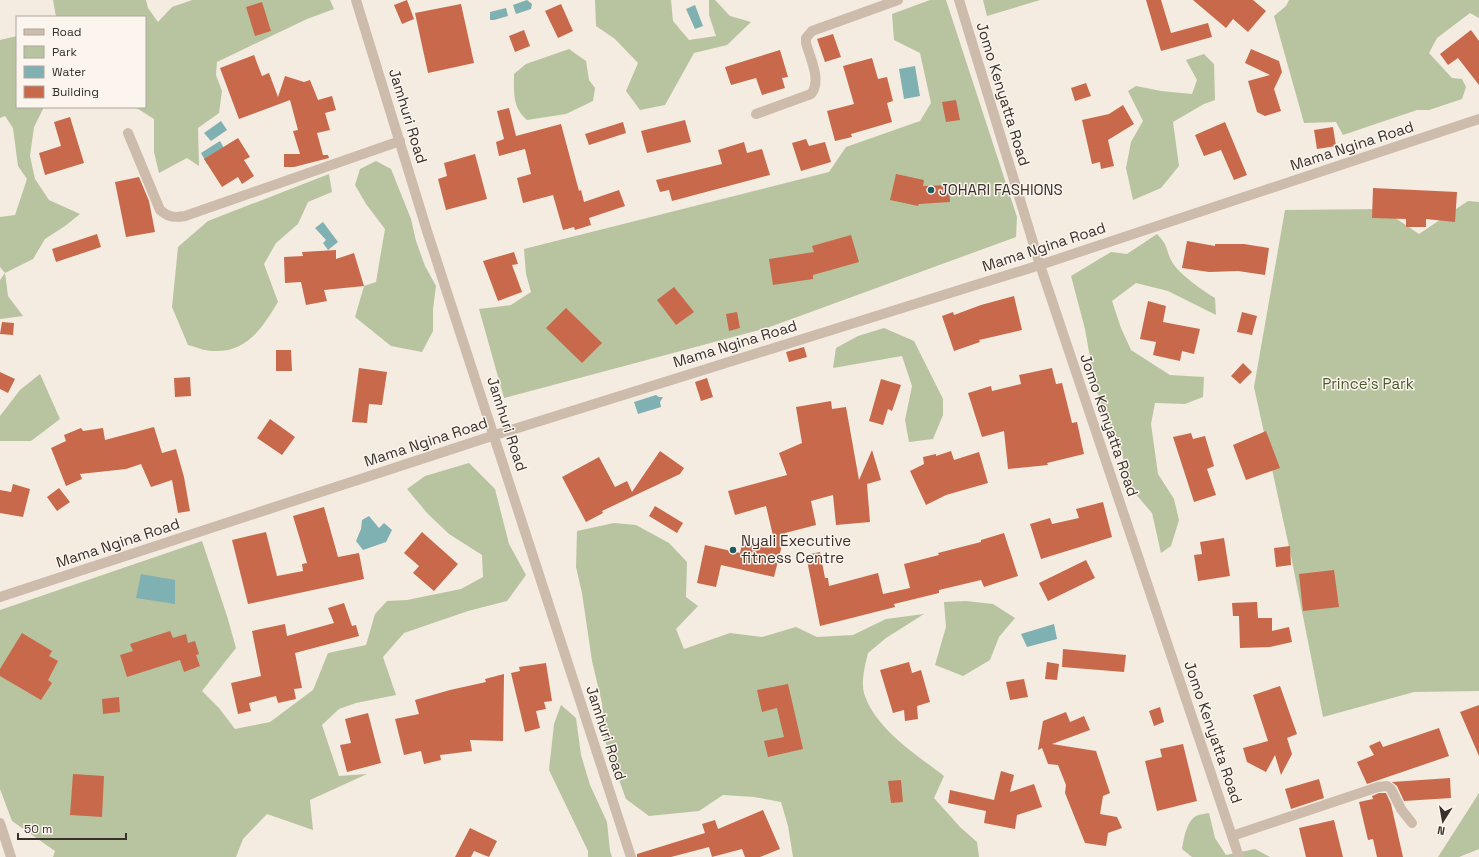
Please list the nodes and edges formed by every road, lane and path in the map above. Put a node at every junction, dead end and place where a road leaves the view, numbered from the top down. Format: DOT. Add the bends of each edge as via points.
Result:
graph roads {
  1 [pos="356,0"];
  2 [pos="898,0"];
  3 [pos="959,0"];
  4 [pos="756,114"];
  5 [pos="1479,119"];
  6 [pos="128,133"];
  7 [pos="400,141"];
  8 [pos="1040,265"];
  9 [pos="495,435"];
  10 [pos="0,597"];
  11 [pos="0,823"];
  12 [pos="1412,823"];
  13 [pos="1232,836"];
  14 [pos="11,857"];
  15 [pos="631,857"];
  16 [pos="1239,857"];
  1 -- 7 [label="street, Jamhuri Road"];
  2 -- 4 [label="street" via="812,31 806,38 806,43 816,81 815,90 811,94"];
  3 -- 8 [label="street, Jomo Kenyatta Road"];
  5 -- 8 [label="street, Mama Ngina Road"];
  6 -- 7 [label="street" via="157,205 167,216 175,218"];
  7 -- 9 [label="street, Jamhuri Road"];
  8 -- 9 [label="street, Mama Ngina Road"];
  8 -- 13 [label="street, Jomo Kenyatta Road"];
  9 -- 10 [label="street, Mama Ngina Road"];
  9 -- 15 [label="street, Jamhuri Road"];
  11 -- 14 [label="street"];
  12 -- 13 [label="street" via="1401,809 1391,789 1383,786"];
  13 -- 16 [label="street, Jomo Kenyatta Road"];
}
